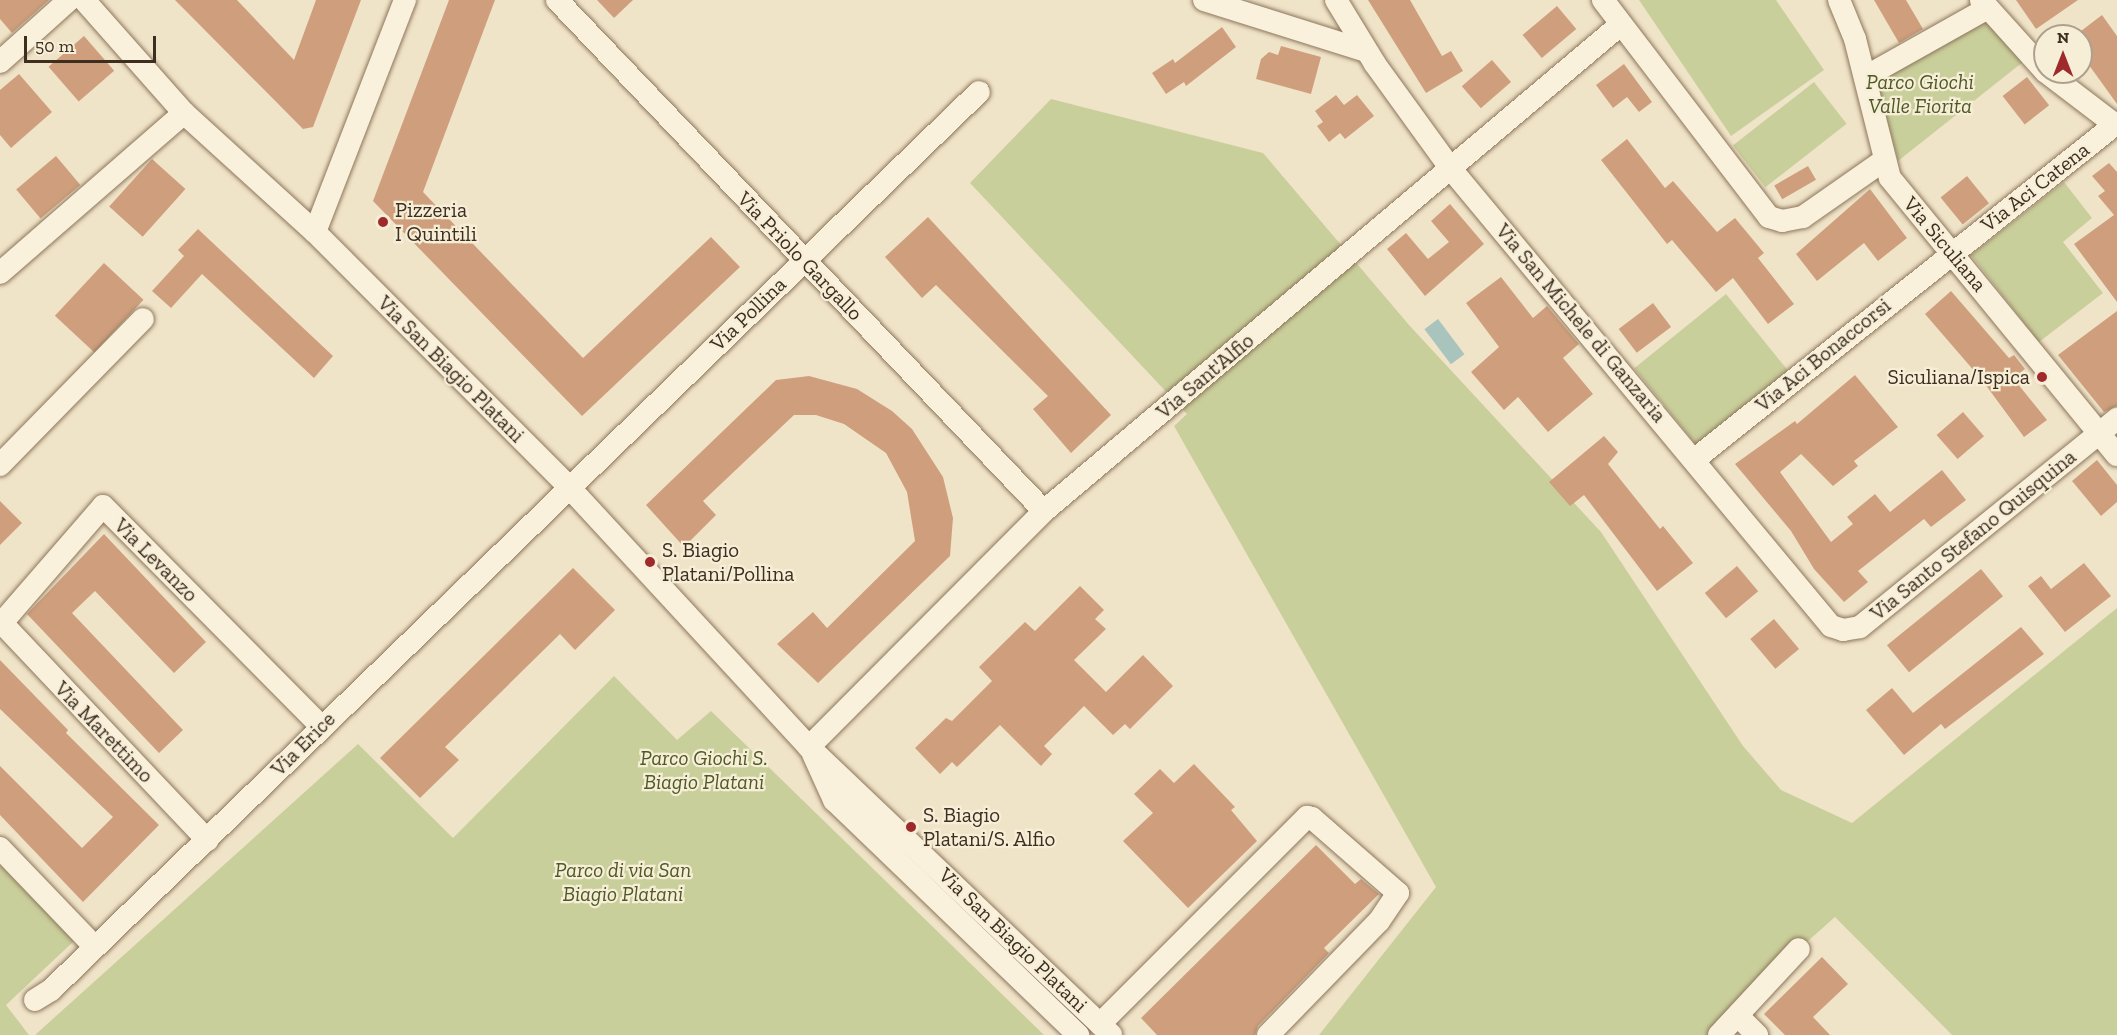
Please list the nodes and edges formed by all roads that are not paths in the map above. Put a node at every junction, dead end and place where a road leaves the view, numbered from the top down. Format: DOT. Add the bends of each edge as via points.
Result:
graph roads {
  1 [pos="69,0"];
  2 [pos="84,0"];
  3 [pos="405,0"];
  4 [pos="557,0"];
  5 [pos="1204,0"];
  6 [pos="1336,0"];
  7 [pos="1603,0"];
  8 [pos="1839,0"];
  9 [pos="1985,4"];
  10 [pos="1619,26"];
  11 [pos="1366,51"];
  12 [pos="2033,58"];
  13 [pos="0,62"];
  14 [pos="1865,77"];
  15 [pos="2062,84"];
  16 [pos="979,92"];
  17 [pos="184,113"];
  18 [pos="2116,125"];
  19 [pos="1882,161"];
  20 [pos="1451,168"];
  21 [pos="315,232"];
  22 [pos="1952,251"];
  23 [pos="803,261"];
  24 [pos="0,273"];
  25 [pos="143,319"];
  26 [pos="2108,426"];
  27 [pos="2117,455"];
  28 [pos="1695,459"];
  29 [pos="0,465"];
  30 [pos="569,487"];
  31 [pos="1044,511"];
  32 [pos="1,624"];
  33 [pos="1843,630"];
  34 [pos="321,726"];
  35 [pos="809,747"];
  36 [pos="861,793"];
  37 [pos="845,812"];
  38 [pos="207,840"];
  39 [pos="0,848"];
  40 [pos="95,947"];
  41 [pos="1799,949"];
  42 [pos="35,1000"];
  43 [pos="1738,1016"];
  44 [pos="1105,1029"];
  45 [pos="1078,1035"];
  46 [pos="1268,1035"];
  47 [pos="1719,1035"];
  48 [pos="1757,1035"];
  1 -- 13 [label="street"];
  2 -- 17 [label="street, Via San Biagio Platani"];
  3 -- 21 [label="street"];
  4 -- 23 [label="street, Via Priolo Gargallo"];
  5 -- 11 [label="street"];
  6 -- 11 [label="street, Via San Michele di Ganzaria"];
  7 -- 10 [label="street"];
  8 -- 14 [label="street, Via Siculiana"];
  9 -- 12 [label="street"];
  9 -- 14 [label="street"];
  10 -- 19 [label="street" via="1769,217 1782,221 1803,217"];
  10 -- 20 [label="street, Via Sant'Alfio"];
  11 -- 20 [label="street, Via San Michele di Ganzaria"];
  14 -- 19 [label="street, Via Siculiana"];
  15 -- 18 [label="street"];
  16 -- 23 [label="street, Via Pollina"];
  17 -- 21 [label="street, Via San Biagio Platani"];
  17 -- 24 [label="street"];
  18 -- 22 [label="street, Via Aci Catena"];
  19 -- 22 [label="street, Via Siculiana" via="1892,181"];
  20 -- 28 [label="street, Via San Michele di Ganzaria"];
  20 -- 31 [label="street, Via Sant'Alfio"];
  21 -- 30 [label="street, Via San Biagio Platani"];
  22 -- 26 [label="street, Via Siculiana"];
  22 -- 28 [label="street, Via Aci Bonaccorsi"];
  23 -- 30 [label="street, Via Pollina"];
  23 -- 31 [label="street, Via Priolo Gargallo"];
  25 -- 29 [label="street"];
  26 -- 27 [label="street, Via Siculiana"];
  26 -- 33 [label="street, Via Santo Stefano Quisquina" via="1860,627"];
  28 -- 33 [label="street, Via San Michele di Ganzaria" via="1827,622"];
  30 -- 34 [label="street, Via Erice"];
  30 -- 35 [label="street, Via San Biagio Platani"];
  31 -- 35 [label="street, Via Sant'Alfio"];
  32 -- 34 [label="street, Via Levanzo" via="103,506"];
  32 -- 38 [label="street, Via Marettimo"];
  34 -- 38 [label="street, Via Erice"];
  35 -- 36 [label="street, Via San Biagio Platani"];
  35 -- 37 [label="street, Via San Biagio Platani" via="834,800"];
  36 -- 37 [label="street"];
  36 -- 44 [label="street, Via San Biagio Platani"];
  37 -- 45 [label="street, Via San Biagio Platani"];
  38 -- 40 [label="street, Via Erice"];
  39 -- 40 [label="street"];
  40 -- 42 [label="street, Via Erice"];
  41 -- 43 [label="street"];
  43 -- 47 [label="street"];
  43 -- 48 [label="street"];
  44 -- 46 [label="street" via="1307,817 1398,893 1379,921"];
}
